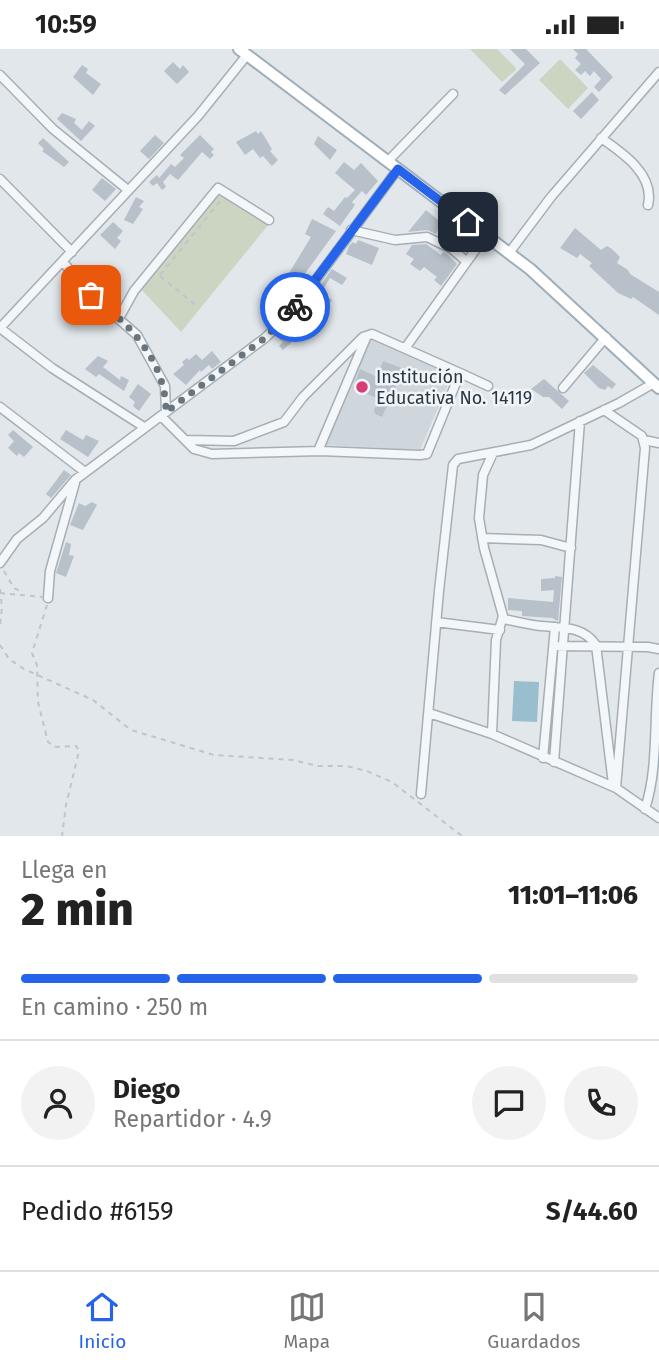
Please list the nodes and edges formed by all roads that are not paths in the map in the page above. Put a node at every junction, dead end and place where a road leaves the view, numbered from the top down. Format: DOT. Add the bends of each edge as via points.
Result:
graph roads {
  1 [pos="243,52"];
  2 [pos="659,72"];
  3 [pos="0,75"];
  4 [pos="453,94"];
  5 [pos="601,138"];
  6 [pos="388,162"];
  7 [pos="398,169"];
  8 [pos="0,179"];
  9 [pos="128,190"];
  10 [pos="648,205"];
  11 [pos="269,220"];
  12 [pos="351,230"];
  13 [pos="486,235"];
  14 [pos="72,252"];
  15 [pos="509,253"];
  16 [pos="63,261"];
  17 [pos="466,261"];
  18 [pos="119,318"];
  19 [pos="4,319"];
  20 [pos="0,328"];
  21 [pos="367,335"];
  22 [pos="606,337"];
  23 [pos="405,347"];
  24 [pos="460,373"];
  25 [pos="656,385"];
  26 [pos="488,386"];
  27 [pos="564,389"];
  28 [pos="0,407"];
  29 [pos="604,410"];
  30 [pos="164,414"];
  31 [pos="580,421"];
  32 [pos="144,427"];
  33 [pos="187,440"];
  34 [pos="644,440"];
  35 [pos="659,443"];
  36 [pos="318,451"];
  37 [pos="492,453"];
  38 [pos="85,472"];
  39 [pos="75,480"];
  40 [pos="482,538"];
  41 [pos="571,548"];
  42 [pos="1,560"];
  43 [pos="48,598"];
  44 [pos="503,619"];
  45 [pos="436,622"];
  46 [pos="559,627"];
  47 [pos="500,630"];
  48 [pos="596,645"];
  49 [pos="557,646"];
  50 [pos="626,647"];
  51 [pos="659,649"];
  52 [pos="659,674"];
  53 [pos="429,713"];
  54 [pos="492,734"];
  55 [pos="543,758"];
  56 [pos="554,762"];
  57 [pos="615,787"];
  58 [pos="421,795"];
  59 [pos="645,809"];
  60 [pos="659,818"];
  1 -- 6 [label="main road"];
  1 -- 9 [label="street" via="198,116"];
  2 -- 5 [label="street"];
  3 -- 9 [label="street" via="53,129"];
  4 -- 6 [label="street"];
  5 -- 10 [label="street" via="641,172 648,187"];
  5 -- 15 [label="street"];
  6 -- 7 [label="main road"];
  7 -- 12 [label="street"];
  7 -- 13 [label="main road"];
  8 -- 14 [label="street"];
  9 -- 14 [label="street"];
  11 -- 18 [label="street" via="218,187 134,291"];
  12 -- 17 [label="street" via="395,240 427,237"];
  12 -- 30 [label="street" via="292,312 265,338"];
  13 -- 15 [label="main road"];
  13 -- 17 [label="street"];
  14 -- 16 [label="street"];
  15 -- 22 [label="main road"];
  16 -- 18 [label="street" via="91,295"];
  16 -- 19 [label="street"];
  17 -- 23 [label="street"];
  18 -- 30 [label="street" via="137,335 165,386"];
  19 -- 20 [label="street"];
  20 -- 32 [label="street" via="52,368"];
  21 -- 23 [label="street"];
  21 -- 33 [label="street" via="303,397 284,422 234,441"];
  21 -- 36 [label="street"];
  22 -- 25 [label="main road"];
  22 -- 27 [label="street"];
  23 -- 24 [label="street"];
  24 -- 26 [label="street"];
  24 -- 36 [label="street" via="427,454"];
  25 -- 29 [label="street"];
  28 -- 38 [label="street"];
  29 -- 31 [label="street"];
  29 -- 34 [label="street"];
  30 -- 32 [label="street"];
  30 -- 33 [label="street"];
  31 -- 37 [label="street" via="520,449"];
  31 -- 41 [label="street"];
  32 -- 38 [label="street"];
  33 -- 36 [label="street" via="194,449 212,454"];
  34 -- 35 [label="street"];
  34 -- 50 [label="street"];
  37 -- 40 [label="street" via="483,475"];
  37 -- 45 [label="street" via="458,459 453,465"];
  38 -- 39 [label="street"];
  39 -- 42 [label="street"];
  39 -- 43 [label="street" via="50,571"];
  40 -- 41 [label="street" via="541,540"];
  40 -- 44 [label="street"];
  41 -- 46 [label="street"];
  44 -- 46 [label="street"];
  44 -- 47 [label="street"];
  45 -- 47 [label="street"];
  45 -- 53 [label="street"];
  46 -- 48 [label="street" via="582,631"];
  46 -- 49 [label="street"];
  47 -- 54 [label="street"];
  48 -- 49 [label="street"];
  48 -- 50 [label="street"];
  48 -- 57 [label="street"];
  49 -- 55 [label="street"];
  49 -- 56 [label="street"];
  50 -- 51 [label="street"];
  50 -- 57 [label="street"];
  52 -- 59 [label="street" via="653,773"];
  53 -- 54 [label="street"];
  53 -- 58 [label="street"];
  54 -- 55 [label="street"];
  55 -- 56 [label="street"];
  56 -- 57 [label="street"];
  57 -- 59 [label="street"];
  59 -- 60 [label="street"];
}
